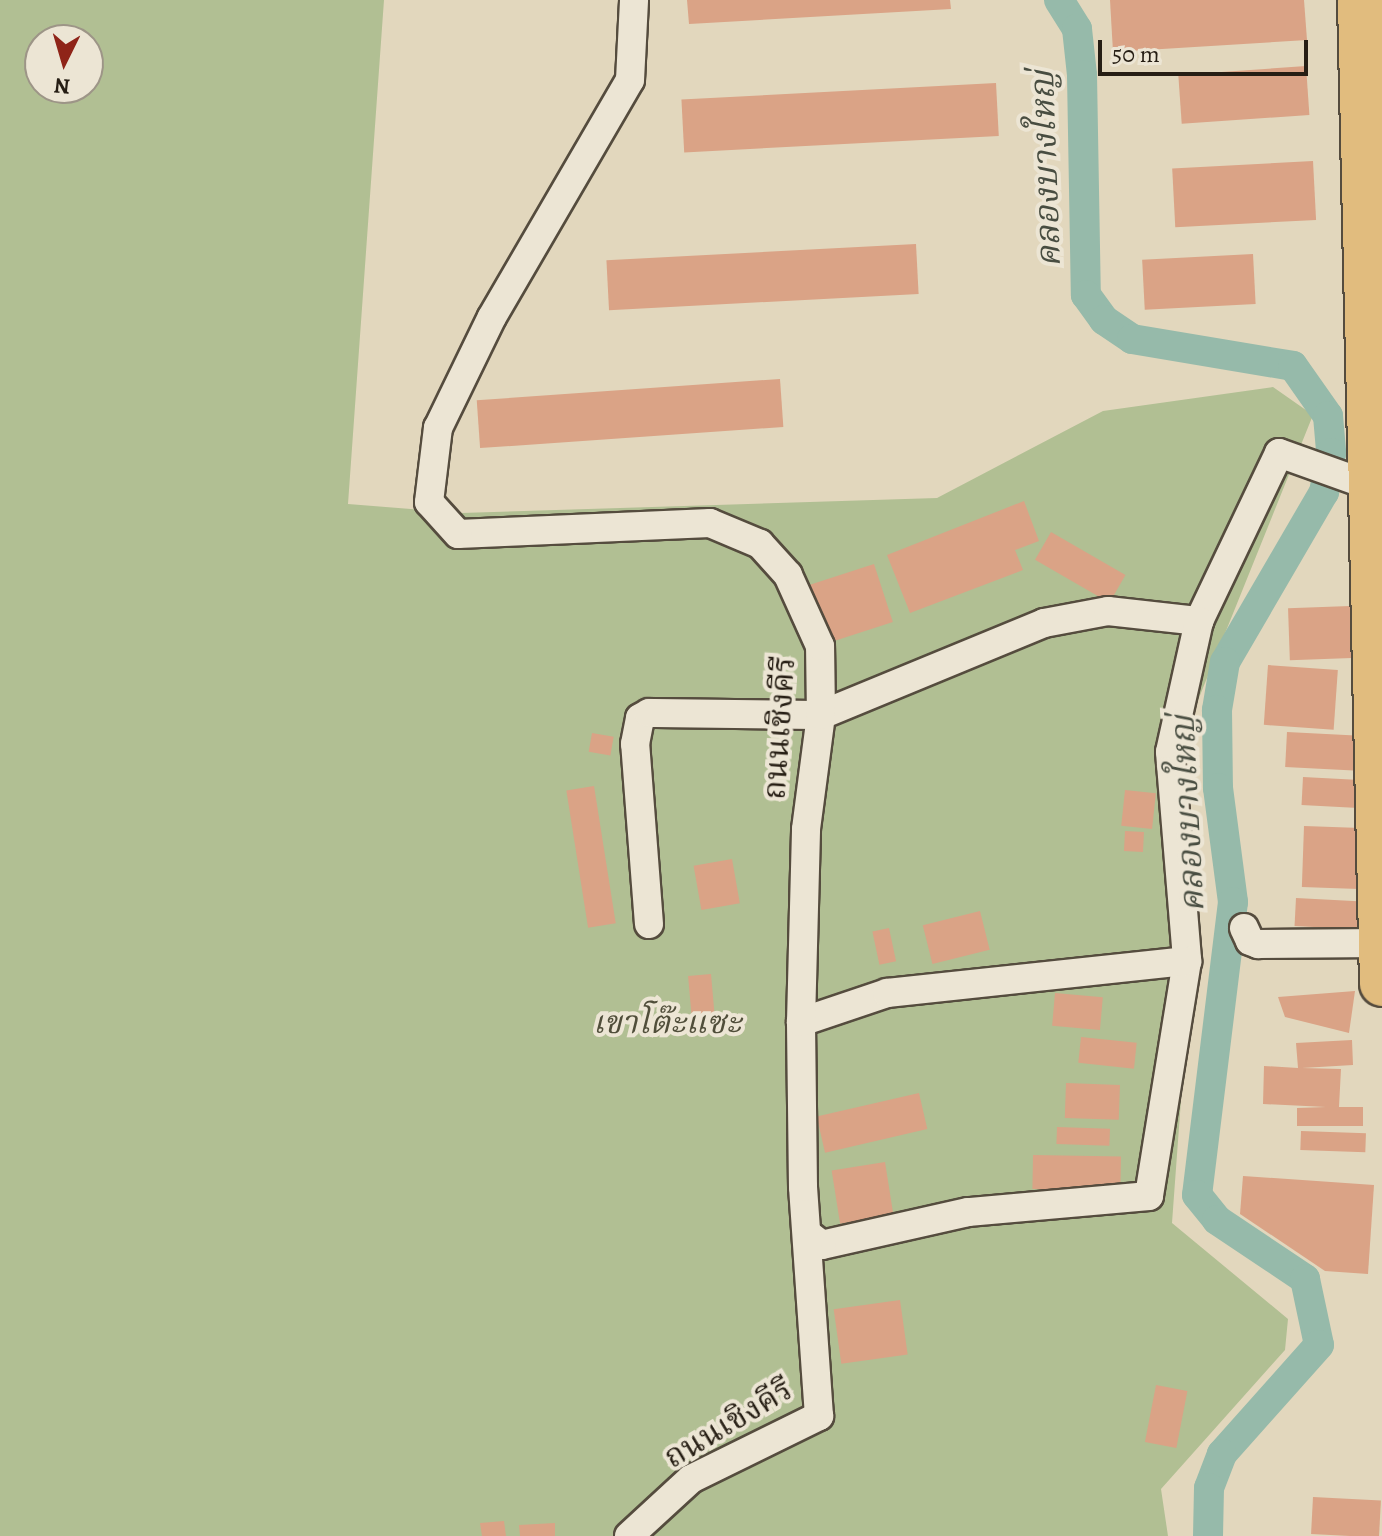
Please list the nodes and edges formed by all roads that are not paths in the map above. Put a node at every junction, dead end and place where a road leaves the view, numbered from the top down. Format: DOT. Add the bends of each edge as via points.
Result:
graph roads {
  1 [pos="634,0"];
  2 [pos="1360,0"];
  3 [pos="1365,484"];
  4 [pos="1199,621"];
  5 [pos="821,715"];
  6 [pos="649,924"];
  7 [pos="1244,928"];
  8 [pos="1381,943"];
  9 [pos="1187,961"];
  10 [pos="1382,984"];
  11 [pos="801,1022"];
  12 [pos="808,1234"];
  13 [pos="629,1536"];
  1 -- 5 [label="street, ถนนเชิงคีรี" via="630,80 492,317 438,428 429,502 458,534 674,521 710,523 760,544 788,575 820,646"];
  2 -- 3 [label="main road"];
  3 -- 4 [label="street" via="1279,453"];
  3 -- 8 [label="main road"];
  4 -- 5 [label="street" via="1108,611 1044,623"];
  4 -- 9 [label="street" via="1170,752 1192,926"];
  5 -- 6 [label="street" via="649,713 640,718 635,754"];
  5 -- 11 [label="street, ถนนเชิงคีรี" via="806,829"];
  7 -- 8 [label="street" via="1250,941 1258,944"];
  8 -- 10 [label="main road"];
  9 -- 11 [label="street" via="887,993"];
  9 -- 12 [label="street" via="1149,1196 968,1212 822,1245"];
  11 -- 12 [label="street, ถนนเชิงคีรี"];
  12 -- 13 [label="street, ถนนเชิงคีรี" via="819,1416 691,1479"];
}
